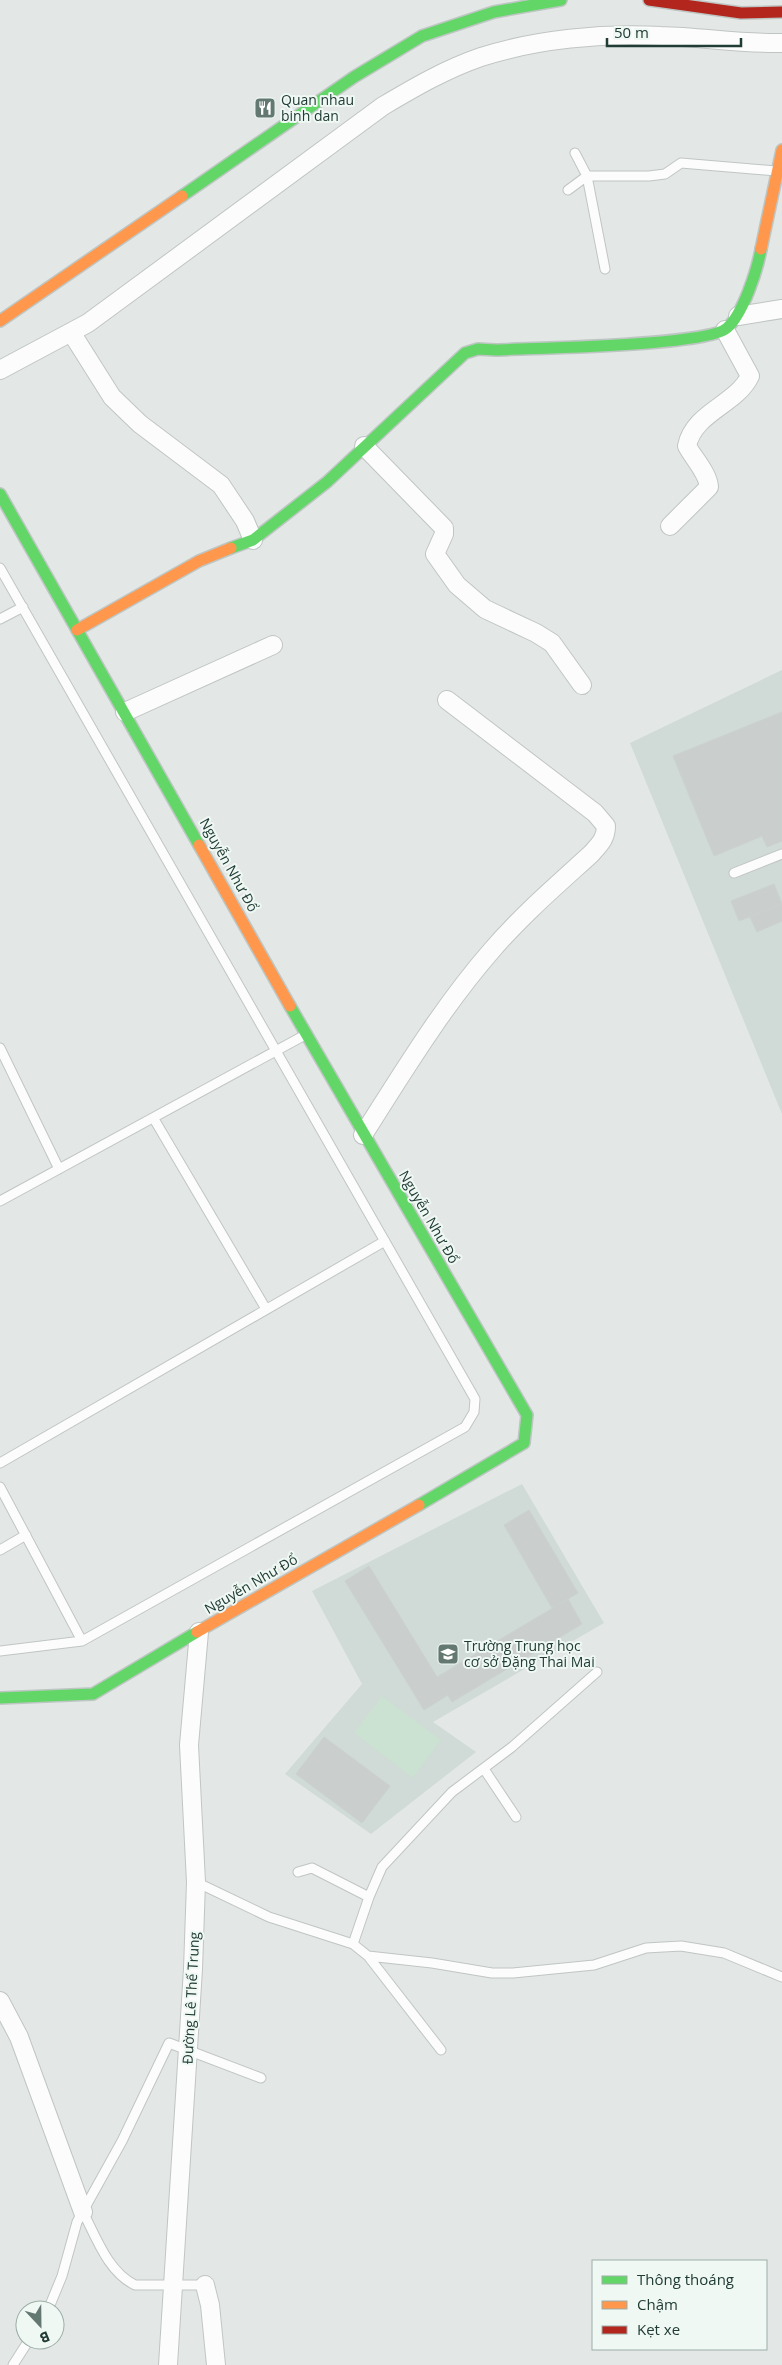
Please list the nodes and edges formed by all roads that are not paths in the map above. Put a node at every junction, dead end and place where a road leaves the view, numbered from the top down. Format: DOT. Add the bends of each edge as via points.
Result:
graph roads {
  1 [pos="561,0"];
  2 [pos="649,0"];
  3 [pos="782,12"];
  4 [pos="782,43"];
  5 [pos="782,150"];
  6 [pos="575,153"];
  7 [pos="776,171"];
  8 [pos="587,176"];
  9 [pos="568,190"];
  10 [pos="605,269"];
  11 [pos="782,310"];
  12 [pos="738,316"];
  13 [pos="0,321"];
  14 [pos="725,330"];
  15 [pos="71,332"];
  16 [pos="0,370"];
  17 [pos="364,446"];
  18 [pos="0,494"];
  19 [pos="670,526"];
  20 [pos="253,540"];
  21 [pos="0,568"];
  22 [pos="23,607"];
  23 [pos="0,619"];
  24 [pos="77,630"];
  25 [pos="273,644"];
  26 [pos="582,685"];
  27 [pos="447,700"];
  28 [pos="125,712"];
  29 [pos="782,854"];
  30 [pos="734,873"];
  31 [pos="307,1034"];
  32 [pos="0,1048"];
  33 [pos="277,1051"];
  34 [pos="154,1119"];
  35 [pos="363,1135"];
  36 [pos="59,1169"];
  37 [pos="0,1201"];
  38 [pos="385,1241"];
  39 [pos="266,1309"];
  40 [pos="0,1463"];
  41 [pos="0,1487"];
  42 [pos="26,1535"];
  43 [pos="0,1550"];
  44 [pos="198,1632"];
  45 [pos="82,1641"];
  46 [pos="0,1650"];
  47 [pos="597,1672"];
  48 [pos="0,1698"];
  49 [pos="484,1769"];
  50 [pos="516,1817"];
  51 [pos="298,1872"];
  52 [pos="196,1882"];
  53 [pos="369,1897"];
  54 [pos="352,1944"];
  55 [pos="368,1956"];
  56 [pos="782,1977"];
  57 [pos="0,2001"];
  58 [pos="441,2050"];
  59 [pos="189,2051"];
  60 [pos="261,2078"];
  61 [pos="83,2212"];
  62 [pos="174,2285"];
  63 [pos="205,2285"];
  64 [pos="52,2300"];
  65 [pos="23,2350"];
  66 [pos="13,2365"];
  67 [pos="168,2365"];
  68 [pos="216,2365"];
  1 -- 13 [label="street" via="494,12 422,36 354,77"];
  2 -- 3 [label="street" via="741,13"];
  4 -- 15 [label="street" via="753,44 660,36 589,37 511,48 453,68 383,106 127,295"];
  5 -- 7 [label="street"];
  6 -- 8 [label="lane"];
  7 -- 8 [label="lane" via="681,163 665,174"];
  7 -- 12 [label="street" via="760,255"];
  8 -- 9 [label="lane"];
  8 -- 10 [label="lane"];
  11 -- 12 [label="street"];
  12 -- 14 [label="street"];
  14 -- 17 [label="street" via="689,340 496,350 478,348 465,353"];
  14 -- 19 [label="street" via="750,376 746,386 690,433 687,446 708,478 710,487"];
  15 -- 16 [label="street"];
  15 -- 20 [label="street" via="112,397 140,424 221,485 245,521"];
  17 -- 20 [label="street" via="327,482"];
  17 -- 26 [label="street" via="444,528 435,554 457,585 485,609 536,632 552,643"];
  18 -- 24 [label="street, Nguyễn Như Đổ"];
  20 -- 24 [label="street" via="199,561"];
  21 -- 22 [label="lane"];
  22 -- 23 [label="lane"];
  22 -- 33 [label="lane"];
  24 -- 28 [label="street, Nguyễn Như Đổ"];
  25 -- 28 [label="street"];
  27 -- 35 [label="street" via="595,812 606,826 606,834 591,854 515,925 475,971 411,1060"];
  28 -- 31 [label="street, Nguyễn Như Đổ"];
  29 -- 30 [label="lane"];
  31 -- 33 [label="lane"];
  31 -- 35 [label="street, Nguyễn Như Đổ"];
  32 -- 36 [label="lane"];
  33 -- 34 [label="lane"];
  33 -- 38 [label="lane"];
  34 -- 36 [label="lane"];
  34 -- 39 [label="lane"];
  35 -- 44 [label="street, Nguyễn Như Đổ" via="527,1415 524,1443"];
  36 -- 37 [label="lane"];
  38 -- 39 [label="lane"];
  38 -- 45 [label="lane" via="475,1399 474,1412 465,1427"];
  39 -- 40 [label="lane"];
  41 -- 42 [label="lane"];
  42 -- 43 [label="lane"];
  42 -- 45 [label="lane"];
  44 -- 48 [label="street, Nguyễn Như Đổ" via="93,1694"];
  44 -- 52 [label="street, Đường Lê Thế Trung" via="190,1745"];
  45 -- 46 [label="lane"];
  47 -- 49 [label="lane"];
  49 -- 50 [label="lane"];
  49 -- 53 [label="lane" via="452,1792 382,1867"];
  51 -- 53 [label="lane" via="312,1868"];
  52 -- 54 [label="lane" via="270,1917"];
  52 -- 59 [label="street, Đường Lê Thế Trung"];
  53 -- 54 [label="lane"];
  54 -- 55 [label="lane"];
  55 -- 56 [label="lane" via="513,1973 594,1965 646,1948 681,1946 724,1953"];
  55 -- 58 [label="lane"];
  57 -- 61 [label="street" via="25,2052"];
  59 -- 60 [label="lane"];
  59 -- 61 [label="lane" via="169,2043 122,2141"];
  59 -- 62 [label="street, Đường Lê Thế Trung"];
  61 -- 62 [label="lane" via="107,2258 125,2280 135,2285"];
  61 -- 64 [label="lane"];
  62 -- 63 [label="lane"];
  62 -- 67 [label="street, Đường Lê Thế Trung"];
  63 -- 68 [label="street"];
  65 -- 66 [label="lane"];
}
